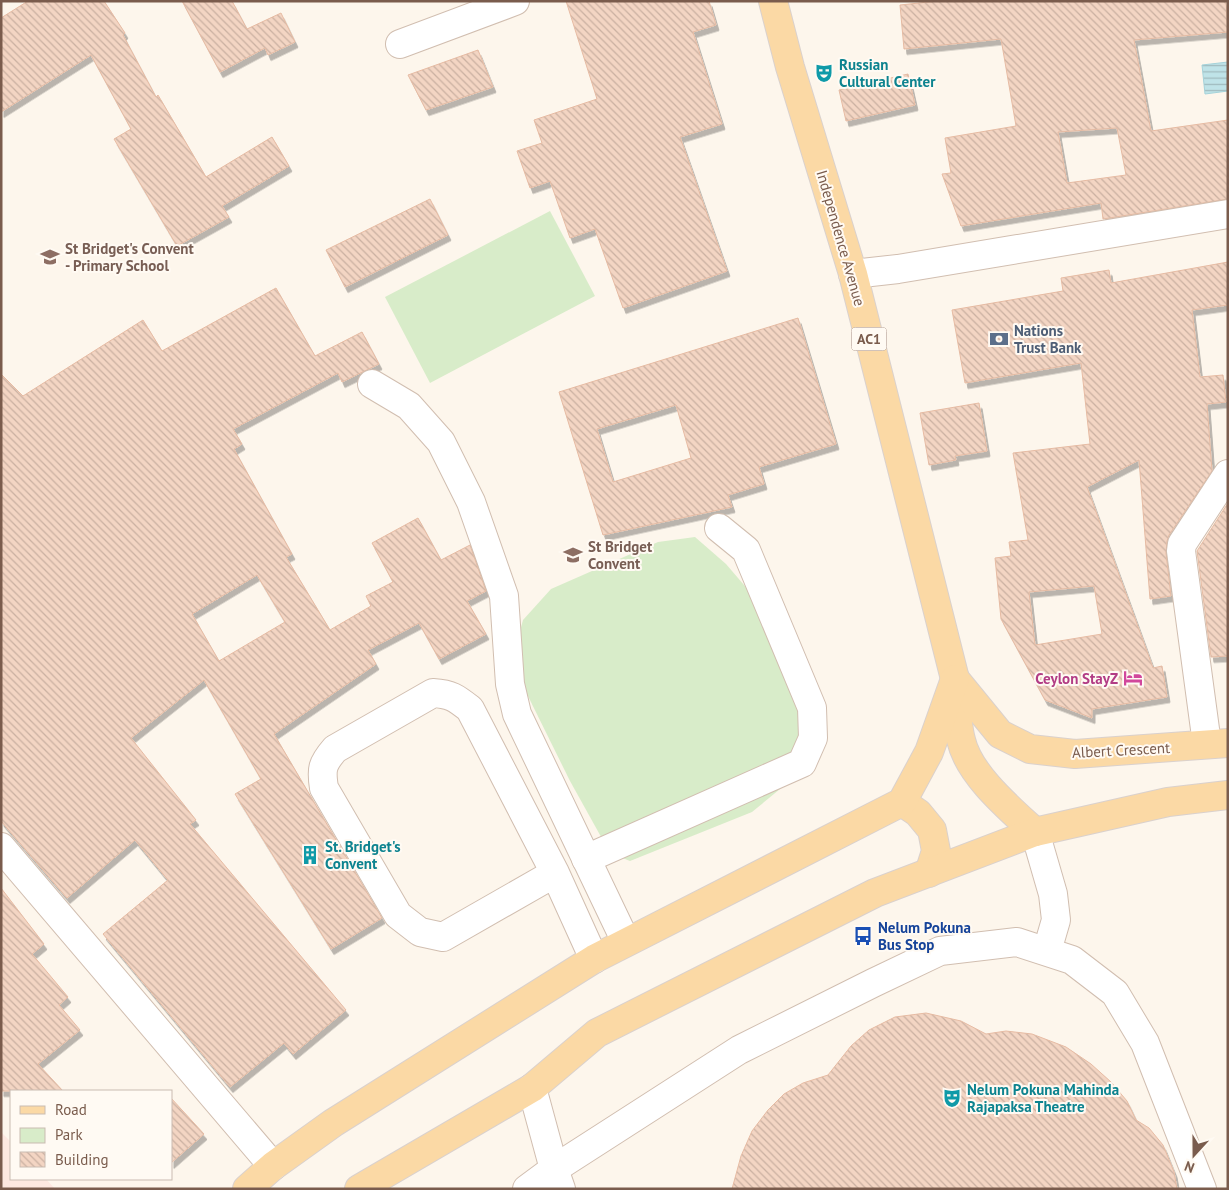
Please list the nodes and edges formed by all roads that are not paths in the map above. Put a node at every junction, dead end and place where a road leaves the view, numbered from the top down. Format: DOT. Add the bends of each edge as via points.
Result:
graph roads {
  1 [pos="515,1"];
  2 [pos="773,1"];
  3 [pos="400,44"];
  4 [pos="1228,214"];
  5 [pos="853,274"];
  6 [pos="372,384"];
  7 [pos="1228,474"];
  8 [pos="719,528"];
  9 [pos="955,679"];
  10 [pos="1217,744"];
  11 [pos="1228,795"];
  12 [pos="902,802"];
  13 [pos="1035,832"];
  14 [pos="1,847"];
  15 [pos="586,859"];
  16 [pos="930,872"];
  17 [pos="555,873"];
  18 [pos="626,942"];
  19 [pos="1046,951"];
  20 [pos="594,959"];
  21 [pos="532,1088"];
  22 [pos="274,1166"];
  23 [pos="557,1179"];
  24 [pos="247,1189"];
  25 [pos="359,1189"];
  26 [pos="527,1189"];
  27 [pos="1202,1189"];
  1 -- 3 [label="street"];
  2 -- 5 [label="main road, Independence Avenue / AC1"];
  4 -- 5 [label="street"];
  5 -- 9 [label="main road, Independence Avenue / AC1"];
  6 -- 15 [label="street" via="409,406 441,442 471,502 504,596 510,684 517,714"];
  7 -- 10 [label="street" via="1182,544 1181,551"];
  8 -- 15 [label="street" via="746,550 812,708 813,738 802,762"];
  9 -- 10 [label="main road, Albert Crescent" via="1000,734 1030,749 1075,754 1114,753"];
  9 -- 12 [label="main road" via="929,752"];
  9 -- 13 [label="main road, Independence Avenue" via="961,741 973,766 987,786"];
  11 -- 13 [label="main road" via="1168,802"];
  12 -- 16 [label="main road" via="918,813 932,830 936,851"];
  12 -- 18 [label="main road"];
  13 -- 16 [label="main road"];
  13 -- 19 [label="street" via="1053,894 1056,920"];
  14 -- 22 [label="street"];
  15 -- 18 [label="street"];
  16 -- 21 [label="main road" via="875,893 597,1033"];
  17 -- 17 [label="street" via="470,709 456,698 433,693 335,749 324,761 324,788 398,915 420,932 442,937"];
  17 -- 20 [label="street"];
  18 -- 20 [label="main road"];
  19 -- 23 [label="street" via="1017,942 940,951 739,1050"];
  19 -- 27 [label="street" via="1072,960 1115,994 1145,1043"];
  20 -- 22 [label="main road" via="334,1123"];
  21 -- 23 [label="street"];
  21 -- 25 [label="main road"];
  22 -- 24 [label="main road"];
  23 -- 26 [label="street"];
}
